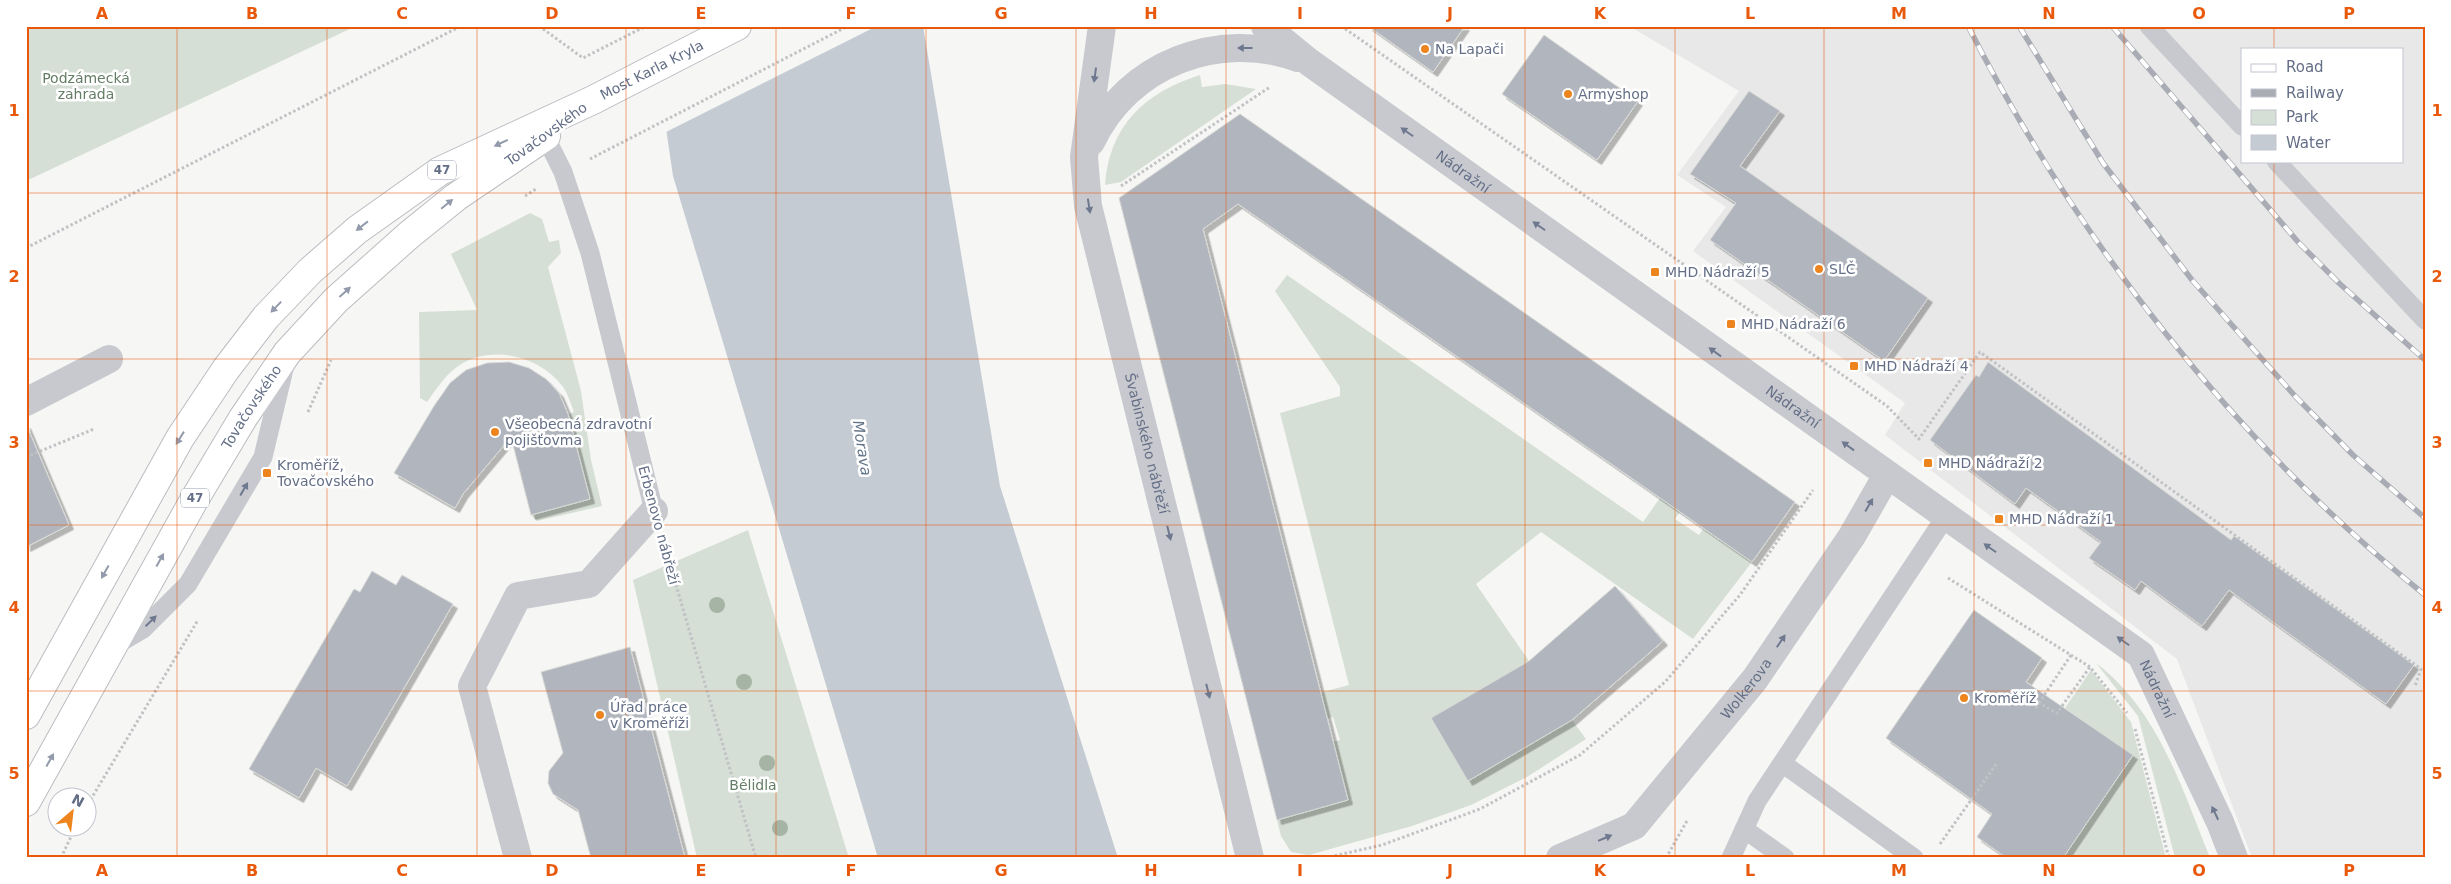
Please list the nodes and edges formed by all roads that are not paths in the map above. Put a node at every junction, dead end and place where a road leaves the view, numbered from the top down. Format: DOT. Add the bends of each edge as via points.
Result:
graph roads {
  1 [pos="738,26"];
  2 [pos="1102,26"];
  3 [pos="1265,26"];
  4 [pos="2149,26"];
  5 [pos="1309,62"];
  6 [pos="593,100"];
  7 [pos="2241,125"];
  8 [pos="545,136"];
  9 [pos="1084,157"];
  10 [pos="2277,162"];
  11 [pos="2425,320"];
  12 [pos="287,353"];
  13 [pos="109,359"];
  14 [pos="26,402"];
  15 [pos="1887,475"];
  16 [pos="654,511"];
  17 [pos="1946,516"];
  18 [pos="110,648"];
  19 [pos="26,715"];
  20 [pos="1782,764"];
  21 [pos="26,802"];
  22 [pos="1744,829"];
  23 [pos="518,858"];
  24 [pos="1250,858"];
  25 [pos="1560,858"];
  26 [pos="1730,858"];
  27 [pos="1785,858"];
  28 [pos="1914,858"];
  29 [pos="2234,858"];
  1 -- 6 [label="main road, Most Karla Kryla / 47"];
  2 -- 9 [label="street, Švabinského nábřeží, one-way"];
  3 -- 5 [label="street, Nádražní"];
  4 -- 7 [label="lane"];
  5 -- 9 [label="street, one-way" via="1281,52 1251,47 1221,48 1170,62 1138,82 1115,104 1097,129"];
  15 -- 5 [label="street, Nádražní, one-way"];
  6 -- 8 [label="main road, Tovačovského / 47"];
  6 -- 19 [label="main road, Tovačovského / 47, one-way" via="433,176 357,230 266,317 180,438"];
  12 -- 8 [label="main road, Tovačovského / 47, one-way" via="336,300 410,235 456,197"];
  8 -- 16 [label="lane, Erbenovo nábřeží" via="563,172 590,253"];
  9 -- 24 [label="street, Švabinského nábřeží, one-way" via="1088,206"];
  10 -- 11 [label="lane"];
  18 -- 12 [label="main road, Tovačovského / 47, one-way" via="242,418"];
  18 -- 12 [label="lane, one-way" via="143,629 188,584 263,457"];
  13 -- 14 [label="street"];
  15 -- 17 [label="street, Nádražní"];
  25 -- 15 [label="street, Wolkerova, one-way" via="1634,826 1755,679 1852,536"];
  16 -- 23 [label="street" via="589,584 518,596 472,686"];
  17 -- 20 [label="lane"];
  29 -- 17 [label="street, Nádražní, one-way" via="2141,654"];
  21 -- 18 [label="main road, Tovačovského / 47, one-way"];
  20 -- 22 [label="lane" via="1757,801"];
  20 -- 28 [label="lane"];
  22 -- 26 [label="lane"];
  22 -- 27 [label="lane"];
}
